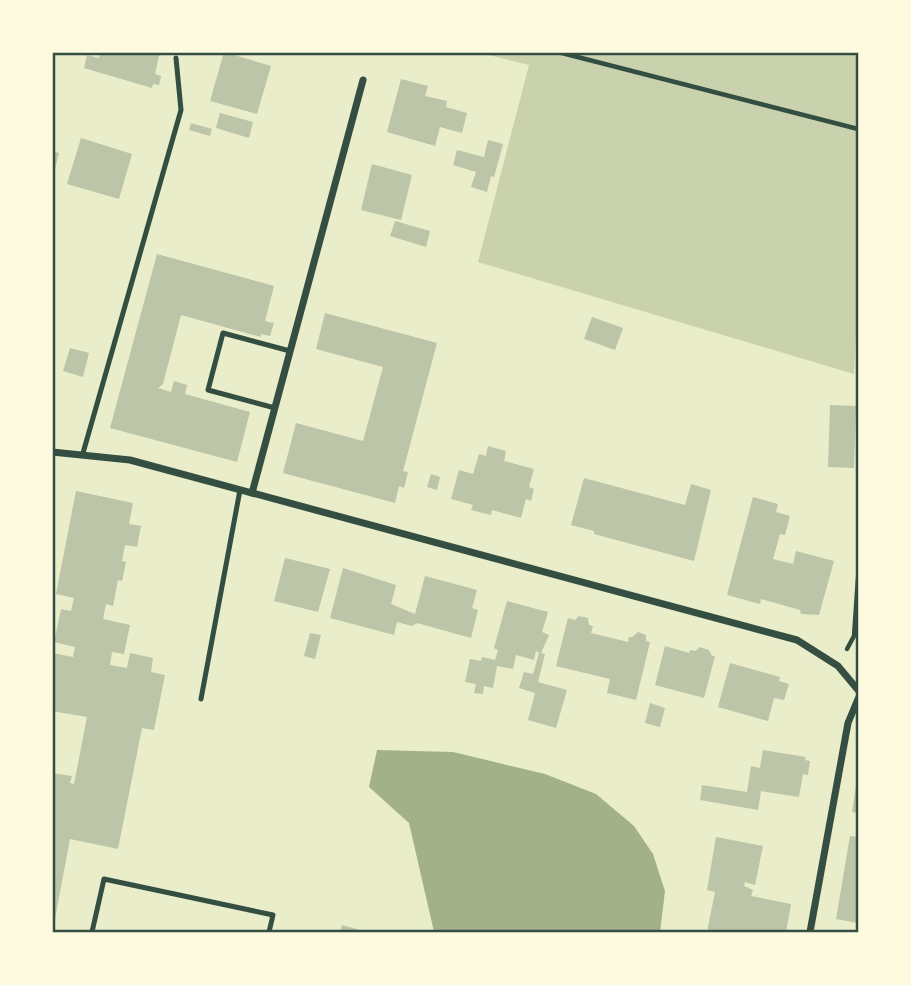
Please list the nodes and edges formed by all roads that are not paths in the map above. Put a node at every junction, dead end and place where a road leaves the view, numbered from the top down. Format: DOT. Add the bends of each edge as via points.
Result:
graph roads {
  1 [pos="176,58"];
  2 [pos="363,80"];
  3 [pos="290,351"];
  4 [pos="275,408"];
  5 [pos="52,452"];
  6 [pos="83,453"];
  7 [pos="240,490"];
  8 [pos="252,493"];
  9 [pos="859,690"];
  10 [pos="201,699"];
  11 [pos="859,699"];
  12 [pos="92,933"];
  13 [pos="270,933"];
  14 [pos="810,933"];
  1 -- 6 [label="lane" via="181,110"];
  2 -- 3 [label="street"];
  3 -- 4 [label="street"];
  3 -- 4 [label="lane" via="223,333 208,390"];
  4 -- 8 [label="street"];
  5 -- 6 [label="street"];
  6 -- 7 [label="street" via="130,460"];
  7 -- 8 [label="street"];
  7 -- 10 [label="lane"];
  8 -- 9 [label="street" via="797,640 838,666"];
  11 -- 14 [label="street" via="848,723"];
  12 -- 13 [label="lane" via="104,879 273,915"];
}
